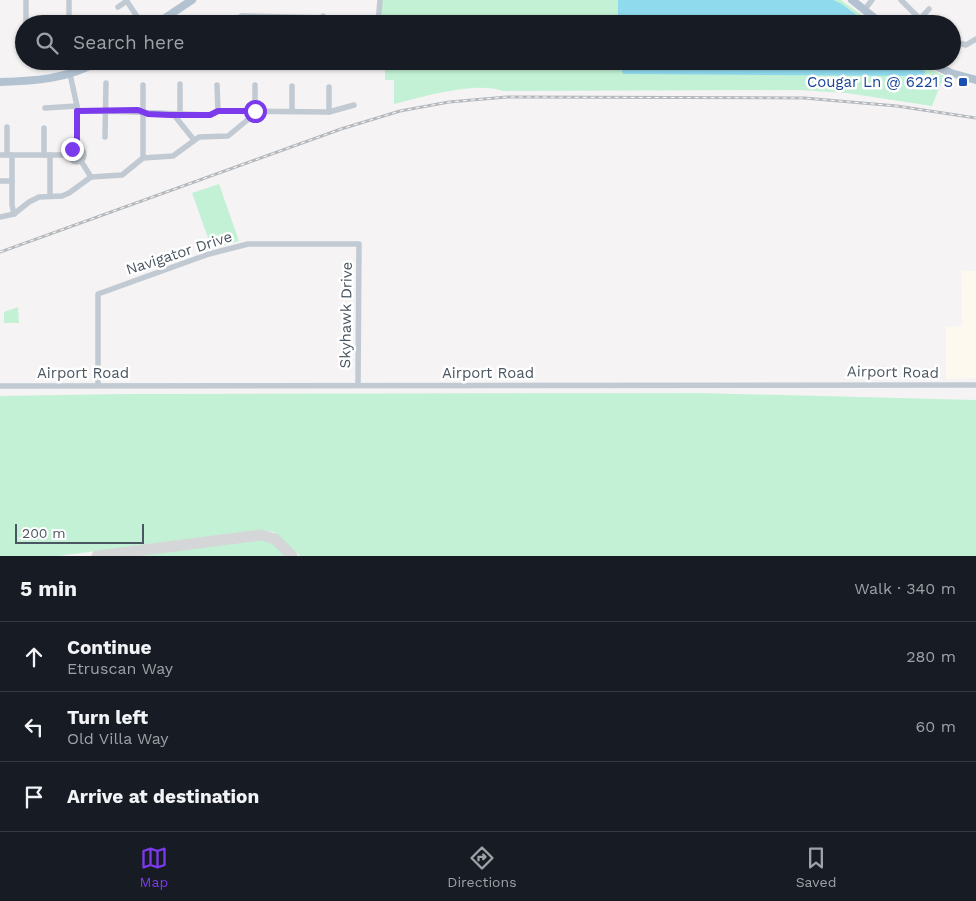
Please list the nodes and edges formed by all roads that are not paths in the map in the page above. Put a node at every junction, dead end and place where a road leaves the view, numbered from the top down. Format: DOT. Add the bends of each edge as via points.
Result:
graph roads {
  1 [pos="26,0"];
  2 [pos="69,0"];
  3 [pos="192,0"];
  4 [pos="380,0"];
  5 [pos="852,0"];
  6 [pos="872,0"];
  7 [pos="901,0"];
  8 [pos="127,1"];
  9 [pos="118,7"];
  10 [pos="865,9"];
  11 [pos="929,9"];
  12 [pos="26,15"];
  13 [pos="70,15"];
  14 [pos="136,15"];
  15 [pos="170,15"];
  16 [pos="379,15"];
  17 [pos="872,15"];
  18 [pos="915,15"];
  19 [pos="926,15"];
  20 [pos="975,40"];
  21 [pos="961,44"];
  22 [pos="79,70"];
  23 [pos="944,70"];
  24 [pos="70,74"];
  25 [pos="976,80"];
  26 [pos="0,82"];
  27 [pos="106,83"];
  28 [pos="180,84"];
  29 [pos="218,84"];
  30 [pos="143,85"];
  31 [pos="255,86"];
  32 [pos="292,86"];
  33 [pos="329,86"];
  34 [pos="354,105"];
  35 [pos="45,108"];
  36 [pos="77,109"];
  37 [pos="106,110"];
  38 [pos="218,111"];
  39 [pos="255,111"];
  40 [pos="292,111"];
  41 [pos="143,112"];
  42 [pos="330,112"];
  43 [pos="177,115"];
  44 [pos="7,128"];
  45 [pos="44,128"];
  46 [pos="106,137"];
  47 [pos="194,140"];
  48 [pos="77,147"];
  49 [pos="6,155"];
  50 [pos="47,155"];
  51 [pos="69,155"];
  52 [pos="143,158"];
  53 [pos="80,161"];
  54 [pos="91,177"];
  55 [pos="0,181"];
  56 [pos="12,181"];
  57 [pos="50,196"];
  58 [pos="14,214"];
  59 [pos="0,216"];
  60 [pos="359,244"];
  61 [pos="98,385"];
  62 [pos="358,385"];
  63 [pos="0,386"];
  64 [pos="976,386"];
  1 -- 12 [label="street"];
  2 -- 13 [label="street"];
  3 -- 15 [label="main road"];
  4 -- 16 [label="street"];
  5 -- 10 [label="main road"];
  6 -- 10 [label="street"];
  7 -- 18 [label="street"];
  8 -- 9 [label="street"];
  8 -- 14 [label="street"];
  10 -- 17 [label="main road"];
  11 -- 19 [label="street"];
  20 -- 21 [label="street" via="966,45"];
  22 -- 24 [label="main road"];
  23 -- 25 [label="main road"];
  24 -- 26 [label="main road"];
  24 -- 36 [label="street"];
  27 -- 37 [label="street"];
  28 -- 43 [label="street"];
  29 -- 38 [label="street"];
  30 -- 41 [label="street"];
  31 -- 39 [label="street"];
  32 -- 40 [label="street"];
  33 -- 42 [label="street"];
  34 -- 42 [label="street"];
  35 -- 36 [label="street"];
  36 -- 37 [label="street"];
  36 -- 48 [label="street"];
  37 -- 41 [label="street"];
  37 -- 46 [label="street"];
  38 -- 39 [label="street"];
  38 -- 43 [label="street" via="210,115"];
  39 -- 40 [label="street"];
  39 -- 47 [label="street" via="228,136"];
  40 -- 42 [label="street"];
  41 -- 43 [label="street"];
  41 -- 52 [label="street"];
  43 -- 47 [label="street"];
  44 -- 49 [label="street"];
  45 -- 50 [label="street"];
  47 -- 52 [label="street" via="174,156"];
  48 -- 51 [label="street"];
  48 -- 53 [label="street" via="84,152"];
  49 -- 50 [label="street"];
  49 -- 56 [label="street"];
  50 -- 51 [label="street"];
  50 -- 57 [label="street"];
  51 -- 53 [label="street" via="74,162"];
  52 -- 54 [label="street" via="120,176"];
  53 -- 54 [label="street"];
  54 -- 57 [label="street" via="69,194"];
  55 -- 56 [label="street"];
  56 -- 58 [label="street"];
  57 -- 58 [label="street" via="34,199"];
  58 -- 59 [label="street"];
  60 -- 61 [label="street, Navigator Drive" via="248,244 209,254 98,294"];
  60 -- 62 [label="street, Skyhawk Drive"];
  61 -- 62 [label="street, Airport Road"];
  61 -- 63 [label="street, Airport Road"];
  62 -- 64 [label="street, Airport Road"];
}
